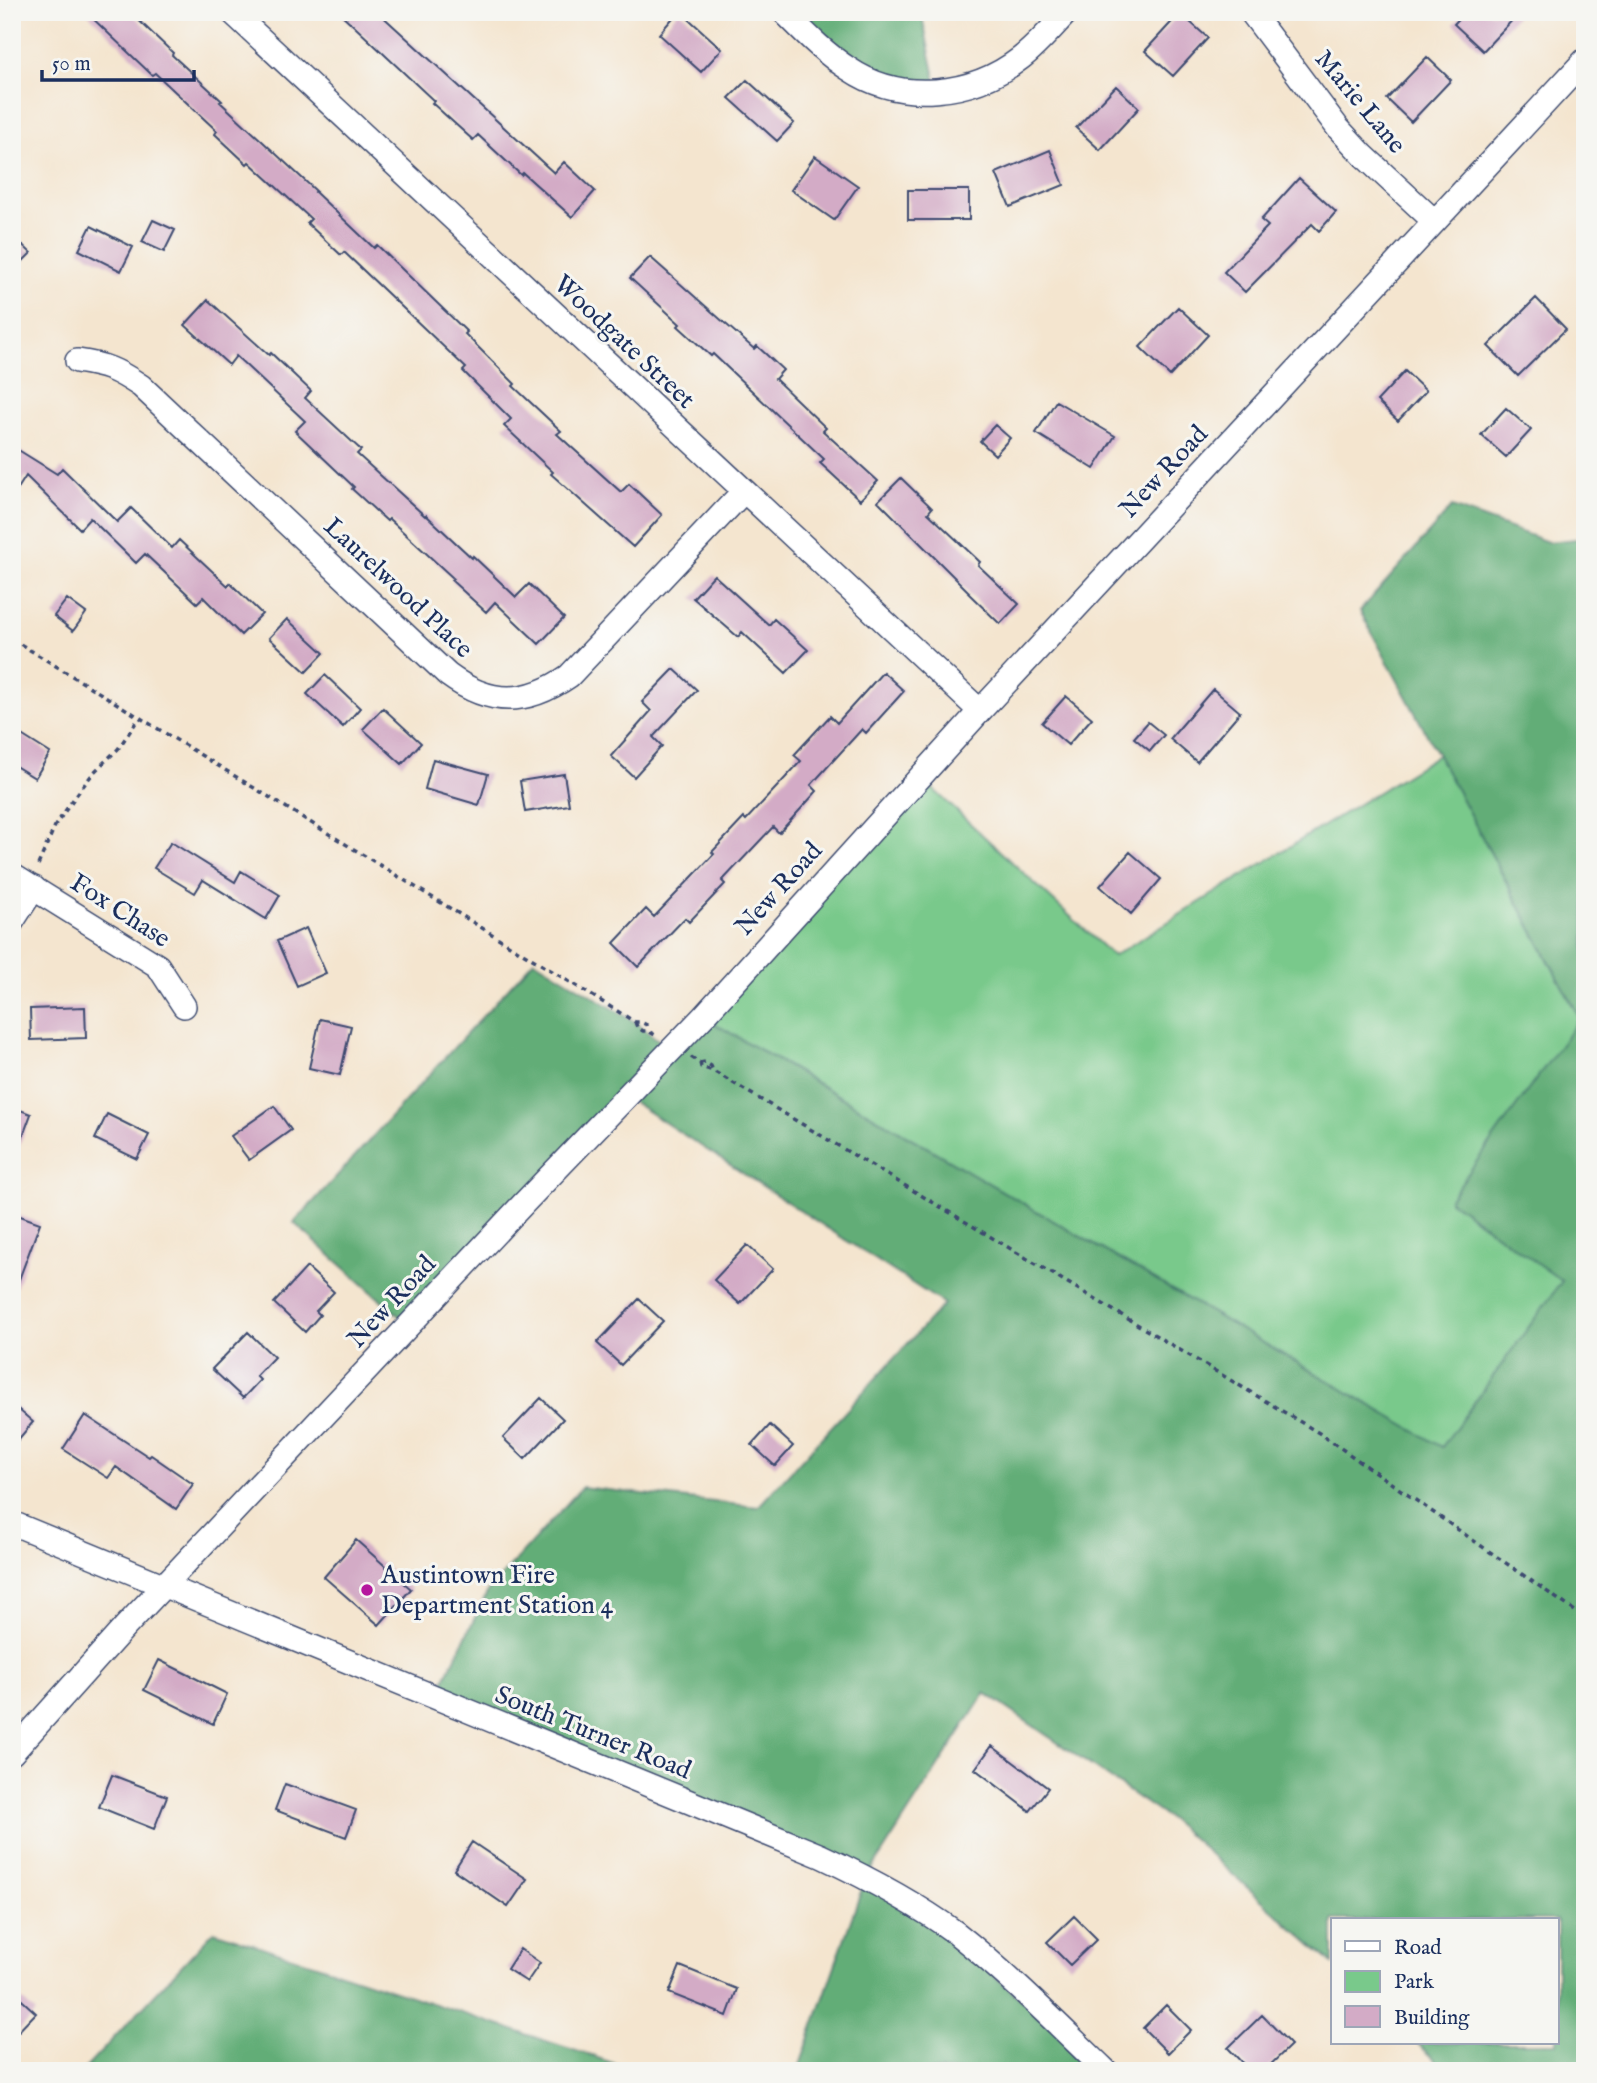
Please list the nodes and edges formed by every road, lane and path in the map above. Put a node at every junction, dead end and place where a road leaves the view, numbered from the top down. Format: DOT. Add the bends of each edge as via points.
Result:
graph roads {
  1 [pos="232,12"];
  2 [pos="784,12"];
  3 [pos="1067,12"];
  4 [pos="1251,12"];
  5 [pos="1585,60"];
  6 [pos="1434,221"];
  7 [pos="77,361"];
  8 [pos="743,492"];
  9 [pos="12,639"];
  10 [pos="980,711"];
  11 [pos="139,718"];
  12 [pos="24,883"];
  13 [pos="12,922"];
  14 [pos="184,1006"];
  15 [pos="635,1022"];
  16 [pos="713,1071"];
  17 [pos="12,1523"];
  18 [pos="165,1585"];
  19 [pos="1585,1618"];
  20 [pos="12,1753"];
  21 [pos="1106,2071"];
  1 -- 8 [label="street, Woodgate Street"];
  2 -- 3 [label="street" via="850,70 885,86 920,92 960,88 993,76 1024,57"];
  4 -- 6 [label="street, Marie Lane" via="1338,128"];
  5 -- 6 [label="street, New Road"];
  6 -- 10 [label="street, New Road"];
  7 -- 8 [label="street, Laurelwood Place" via="102,364 141,386 448,675 480,693 501,698 527,697 551,689 569,676"];
  8 -- 10 [label="street, Woodgate Street"];
  9 -- 11 [label="path"];
  10 -- 18 [label="street, New Road" via="703,1017"];
  11 -- 12 [label="path" via="74,798"];
  11 -- 15 [label="path"];
  12 -- 13 [label="street"];
  12 -- 14 [label="street, Fox Chase" via="159,966"];
  16 -- 19 [label="path" via="1319,1433"];
  17 -- 18 [label="street, South Turner Road"];
  18 -- 20 [label="street, New Road"];
  18 -- 21 [label="street, South Turner Road" via="866,1877 955,1933"];
}
